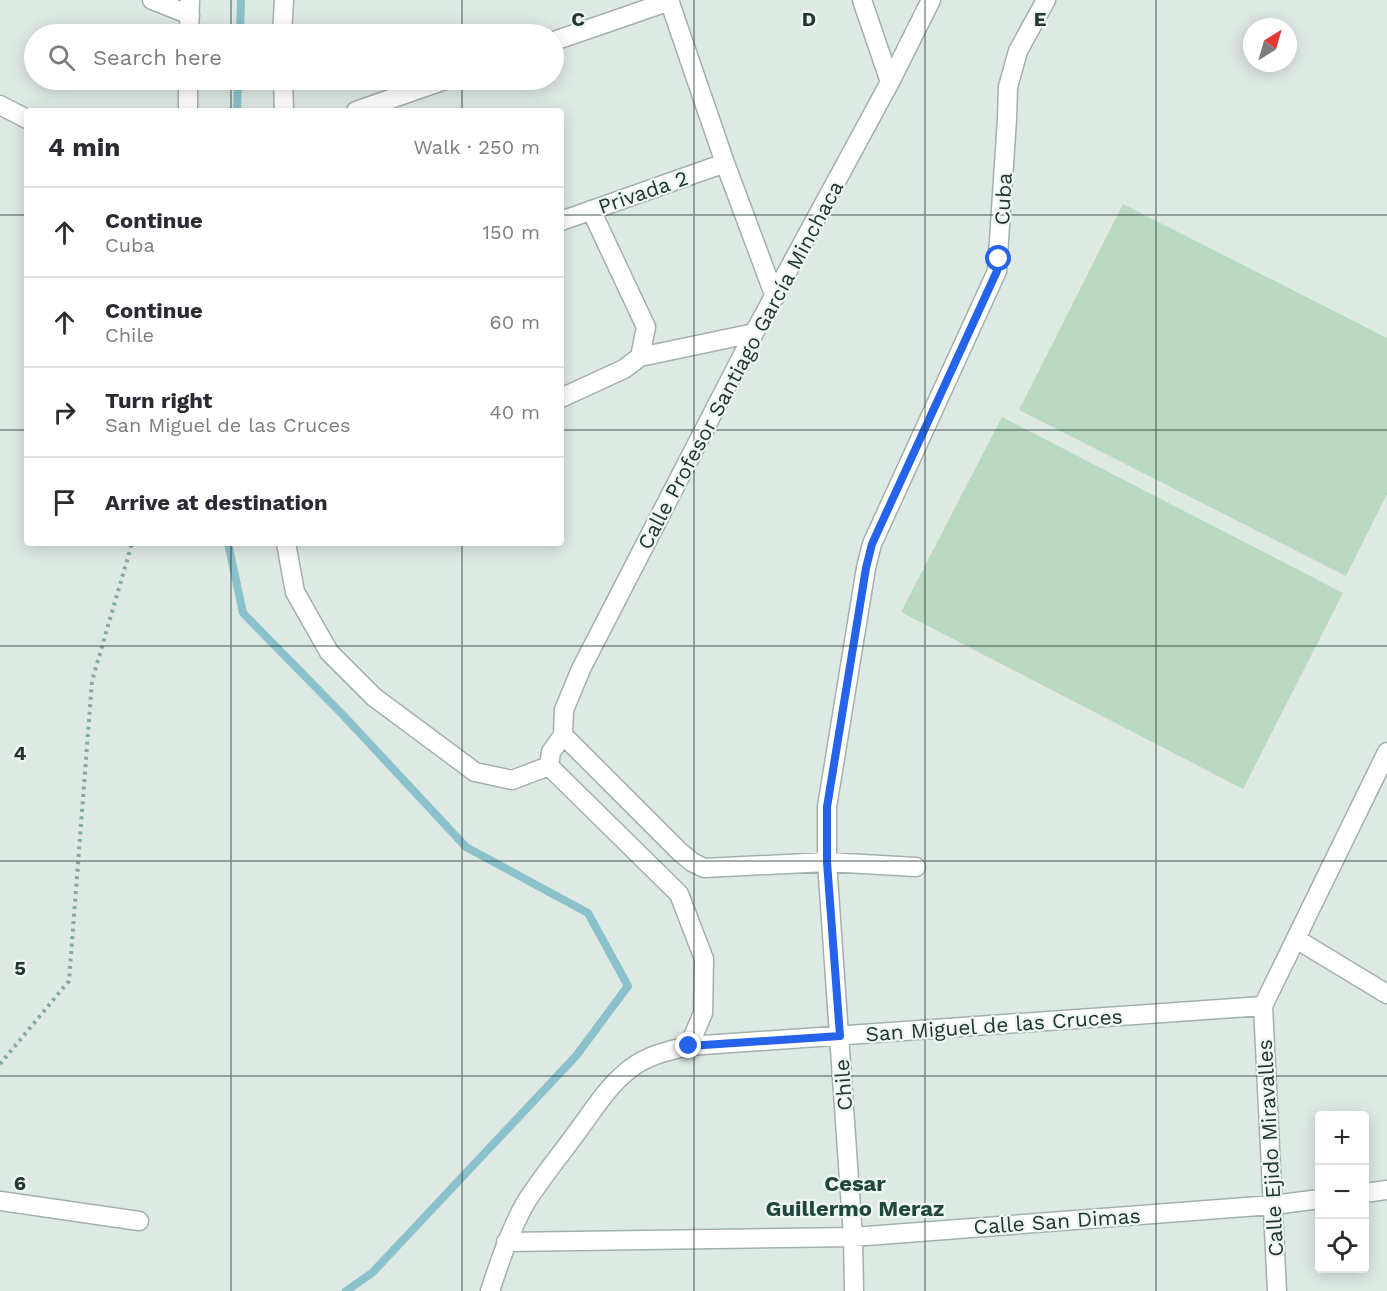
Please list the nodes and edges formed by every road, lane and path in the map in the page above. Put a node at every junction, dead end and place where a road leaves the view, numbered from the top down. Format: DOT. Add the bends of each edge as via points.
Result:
graph roads {
  1 [pos="152,0"];
  2 [pos="284,0"];
  3 [pos="670,0"];
  4 [pos="862,0"];
  5 [pos="931,0"];
  6 [pos="1046,0"];
  7 [pos="190,8"];
  8 [pos="189,24"];
  9 [pos="283,24"];
  10 [pos="564,37"];
  11 [pos="890,82"];
  12 [pos="188,90"];
  13 [pos="284,90"];
  14 [pos="416,90"];
  15 [pos="0,105"];
  16 [pos="188,108"];
  17 [pos="284,108"];
  18 [pos="365,108"];
  19 [pos="24,117"];
  20 [pos="725,163"];
  21 [pos="591,210"];
  22 [pos="564,219"];
  23 [pos="775,297"];
  24 [pos="754,333"];
  25 [pos="640,357"];
  26 [pos="564,397"];
  27 [pos="131,546"];
  28 [pos="287,546"];
  29 [pos="563,735"];
  30 [pos="1385,761"];
  31 [pos="549,766"];
  32 [pos="827,807"];
  33 [pos="827,862"];
  34 [pos="916,867"];
  35 [pos="1296,939"];
  36 [pos="1387,994"];
  37 [pos="1263,1006"];
  38 [pos="840,1036"];
  39 [pos="689,1046"];
  40 [pos="0,1064"];
  41 [pos="1387,1190"];
  42 [pos="1369,1192"];
  43 [pos="1315,1200"];
  44 [pos="0,1201"];
  45 [pos="1273,1205"];
  46 [pos="139,1221"];
  47 [pos="852,1237"];
  48 [pos="506,1242"];
  49 [pos="490,1291"];
  50 [pos="854,1291"];
  51 [pos="1276,1291"];
  1 -- 7 [label="street"];
  2 -- 9 [label="street"];
  3 -- 10 [label="street"];
  3 -- 20 [label="street"];
  4 -- 11 [label="street"];
  5 -- 11 [label="street, Calle Profesor Santiago García Minchaca"];
  6 -- 32 [label="street, Cuba" via="1018,51 1008,87 997,271 872,544"];
  7 -- 8 [label="street"];
  11 -- 23 [label="street, Calle Profesor Santiago García Minchaca"];
  12 -- 16 [label="street"];
  13 -- 17 [label="street"];
  14 -- 18 [label="street"];
  15 -- 19 [label="street"];
  20 -- 21 [label="street, Privada 2"];
  20 -- 23 [label="street"];
  21 -- 22 [label="street, Privada 2"];
  21 -- 25 [label="street" via="646,327"];
  23 -- 24 [label="street, Calle Profesor Santiago García Minchaca"];
  24 -- 25 [label="street"];
  24 -- 29 [label="street, Calle Profesor Santiago García Minchaca" via="581,669 564,710"];
  25 -- 26 [label="street" via="624,369"];
  27 -- 40 [label="path" via="92,681 69,981"];
  28 -- 31 [label="street" via="295,592 329,652 374,697 475,772 512,780"];
  29 -- 31 [label="street" via="551,752"];
  29 -- 33 [label="street" via="680,852 704,868"];
  30 -- 35 [label="street"];
  31 -- 39 [label="street" via="679,894 704,959 703,1013"];
  32 -- 33 [label="street, Chile"];
  33 -- 34 [label="street"];
  33 -- 38 [label="street, Chile"];
  35 -- 36 [label="street"];
  35 -- 37 [label="street"];
  37 -- 38 [label="street, San Miguel de las Cruces"];
  37 -- 45 [label="street, Calle Ejido Miravalles"];
  38 -- 39 [label="street, San Miguel de las Cruces"];
  38 -- 47 [label="street, Chile"];
  39 -- 48 [label="street, San Miguel de las Cruces" via="638,1063 607,1090 526,1203"];
  41 -- 42 [label="street"];
  43 -- 45 [label="street, Calle San Dimas"];
  44 -- 46 [label="street"];
  45 -- 47 [label="street, Calle San Dimas"];
  45 -- 51 [label="street, Calle Ejido Miravalles"];
  47 -- 48 [label="street, Calle San Dimas"];
  47 -- 50 [label="street, Chile"];
  48 -- 49 [label="street, San Miguel de las Cruces"];
}
